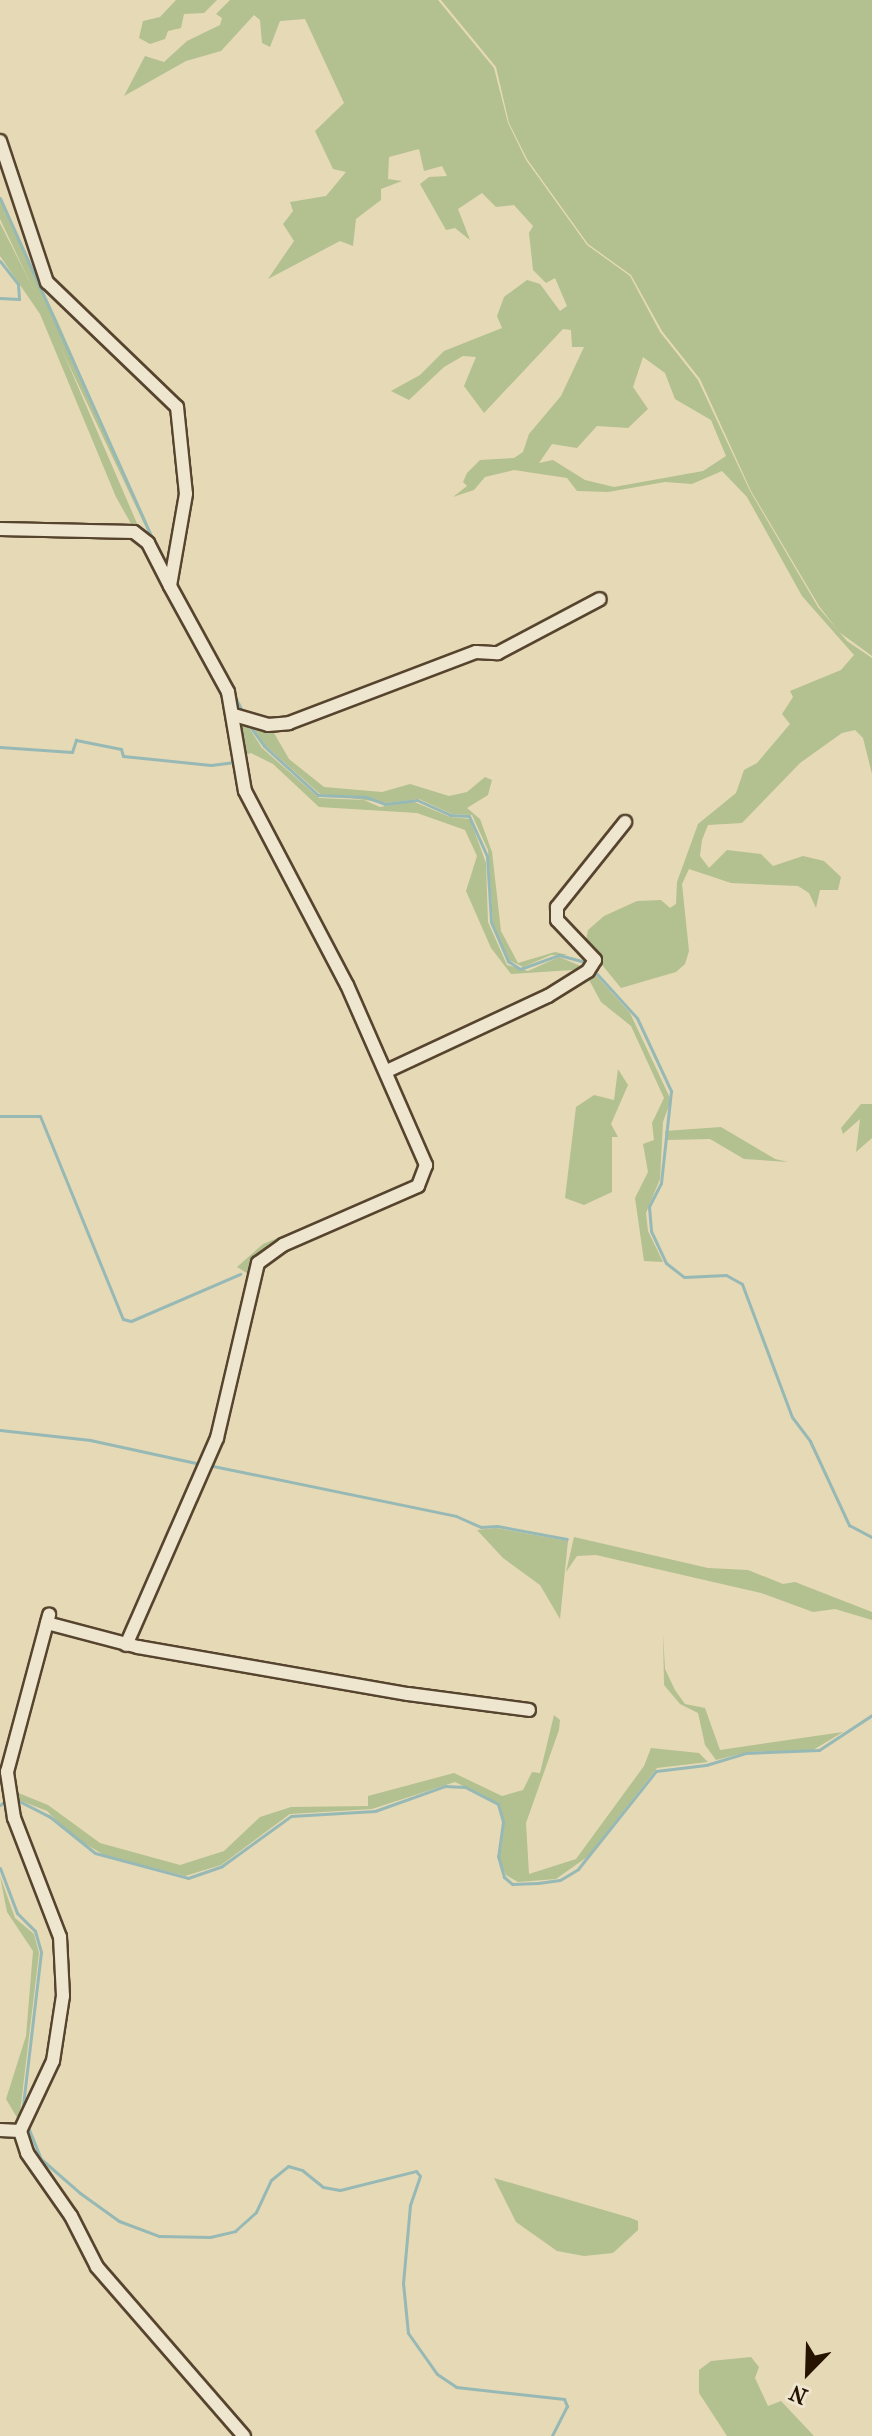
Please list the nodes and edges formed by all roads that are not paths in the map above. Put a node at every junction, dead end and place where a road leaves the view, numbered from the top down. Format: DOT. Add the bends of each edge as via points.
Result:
graph roads {
  1 [pos="0,141"];
  2 [pos="0,529"];
  3 [pos="170,586"];
  4 [pos="600,599"];
  5 [pos="234,715"];
  6 [pos="625,822"];
  7 [pos="387,1071"];
  8 [pos="126,1645"];
  9 [pos="529,1710"];
  10 [pos="0,2130"];
  11 [pos="20,2131"];
  12 [pos="244,2436"];
  1 -- 3 [label="street" via="47,282 177,407 186,494"];
  2 -- 3 [label="street" via="134,532 148,543"];
  3 -- 5 [label="street" via="228,692"];
  4 -- 5 [label="street" via="498,653 476,652 289,723 268,725"];
  5 -- 7 [label="street" via="245,791"];
  6 -- 7 [label="street" via="557,907 557,920 595,960 588,971 548,996"];
  7 -- 8 [label="street" via="424,1155 426,1174 418,1186 283,1245 258,1263 217,1438"];
  8 -- 9 [label="street"];
  8 -- 11 [label="street" via="48,1619 7,1772 8,1794 60,1937 63,1996 53,2061"];
  10 -- 11 [label="street"];
  11 -- 12 [label="street" via="27,2153 71,2216 97,2267"];
}
